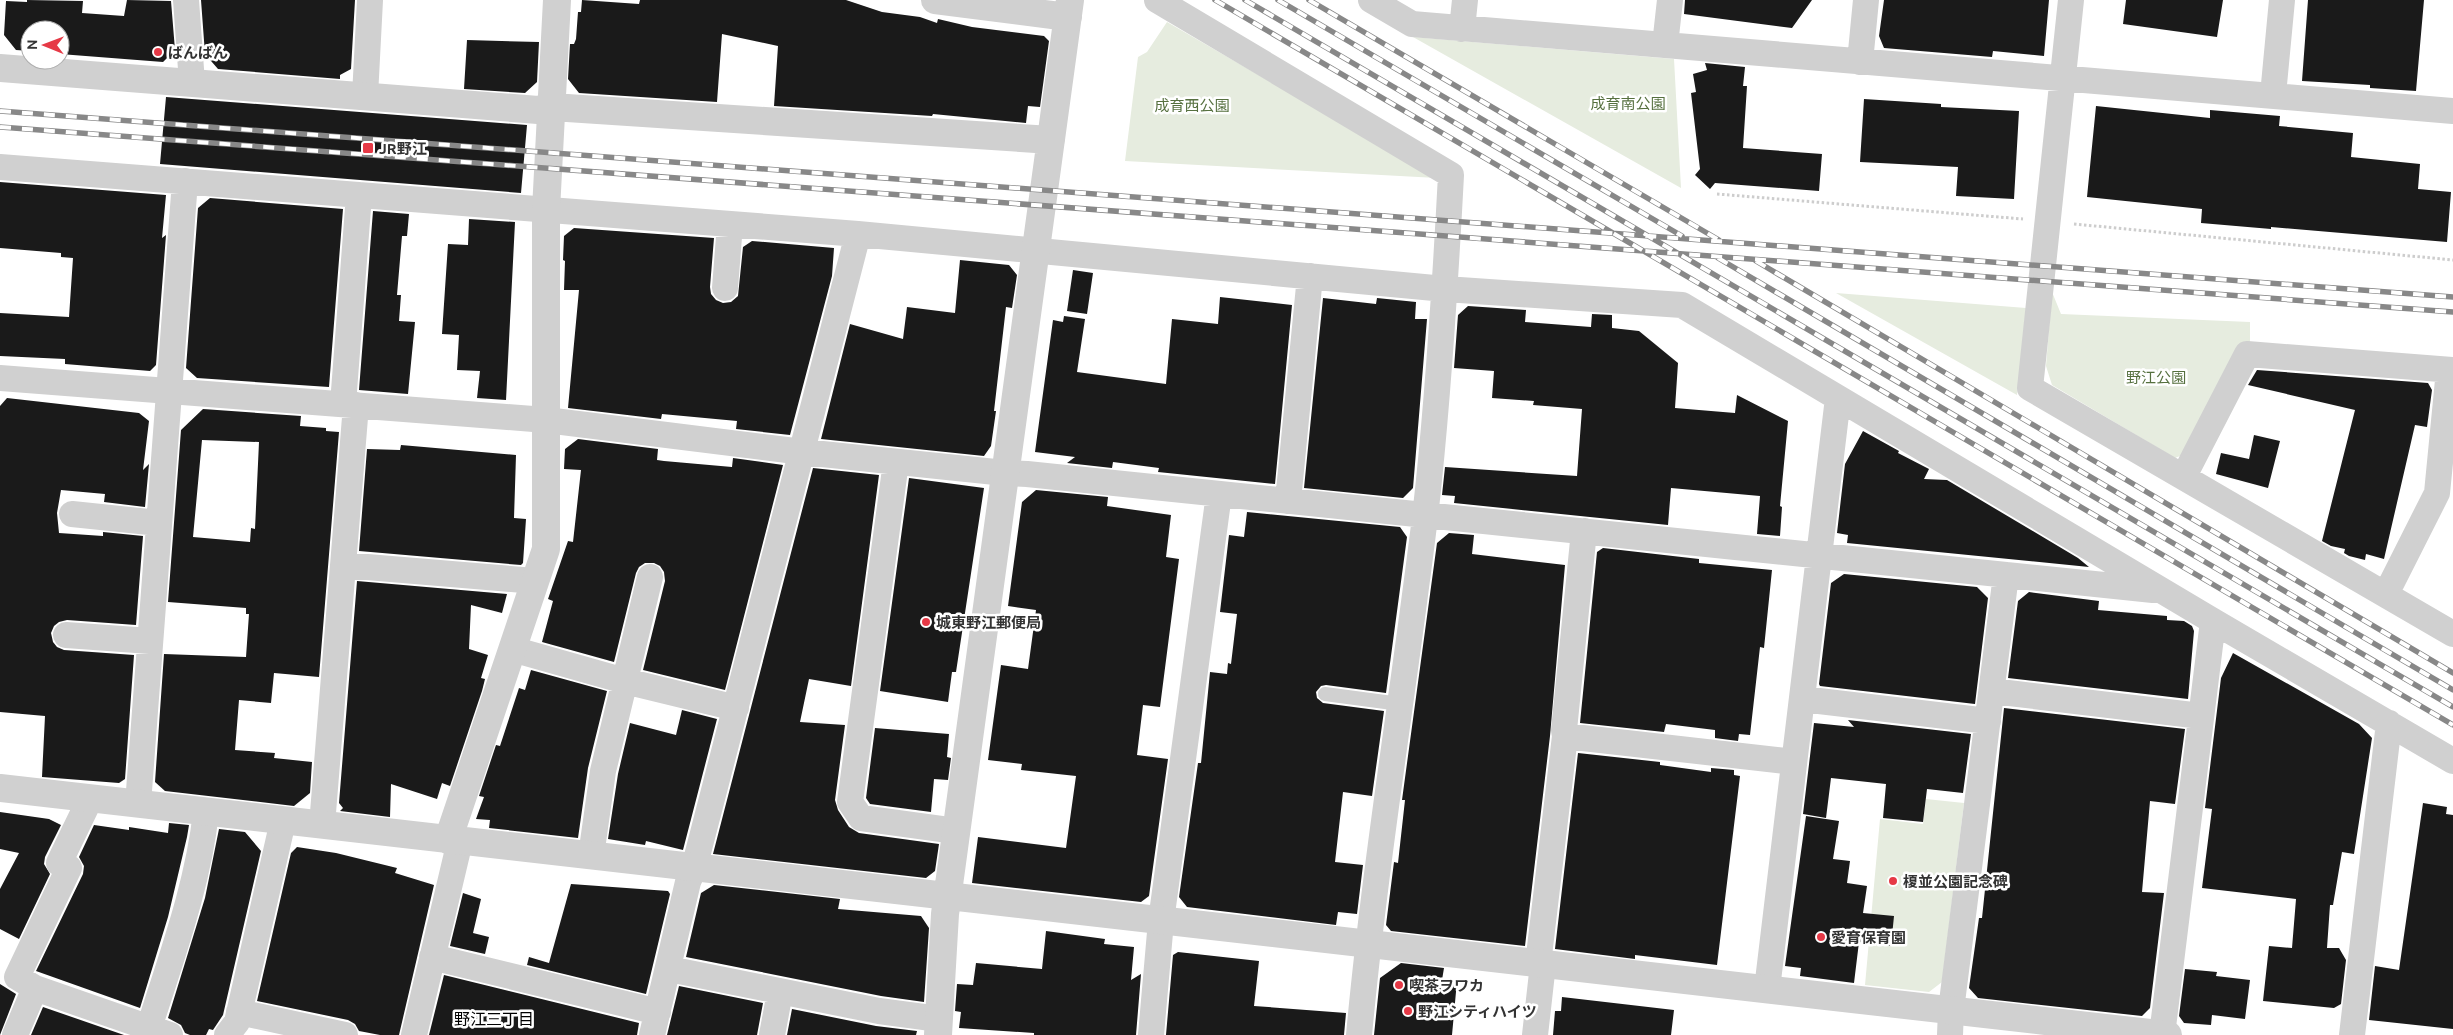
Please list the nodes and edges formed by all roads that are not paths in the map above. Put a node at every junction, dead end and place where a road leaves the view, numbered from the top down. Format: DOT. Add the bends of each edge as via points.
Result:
graph roads {
  1 [pos="186,0"];
  2 [pos="370,0"];
  3 [pos="557,0"];
  4 [pos="935,0"];
  5 [pos="1157,0"];
  6 [pos="1371,0"];
  7 [pos="1465,0"];
  8 [pos="1670,0"];
  9 [pos="1866,0"];
  10 [pos="2071,0"];
  11 [pos="2282,0"];
  12 [pos="1069,8"];
  13 [pos="1462,29"];
  14 [pos="1665,45"];
  15 [pos="1860,62"];
  16 [pos="0,68"];
  17 [pos="2062,77"];
  18 [pos="192,83"];
  19 [pos="2272,95"];
  20 [pos="366,96"];
  21 [pos="552,107"];
  22 [pos="2453,111"];
  23 [pos="1051,140"];
  24 [pos="0,167"];
  25 [pos="185,181"];
  26 [pos="359,195"];
  27 [pos="546,210"];
  28 [pos="730,224"];
  29 [pos="858,234"];
  30 [pos="1036,251"];
  31 [pos="1310,276"];
  32 [pos="725,288"];
  33 [pos="1444,289"];
  34 [pos="2451,370"];
  35 [pos="0,378"];
  36 [pos="169,391"];
  37 [pos="1838,398"];
  38 [pos="350,405"];
  39 [pos="546,420"];
  40 [pos="804,452"];
  41 [pos="896,462"];
  42 [pos="1005,473"];
  43 [pos="2184,476"];
  44 [pos="1219,494"];
  45 [pos="1288,501"];
  46 [pos="72,514"];
  47 [pos="1425,515"];
  48 [pos="159,523"];
  49 [pos="1584,532"];
  50 [pos="1819,555"];
  51 [pos="343,565"];
  52 [pos="2006,575"];
  53 [pos="650,577"];
  54 [pos="535,581"];
  55 [pos="2161,590"];
  56 [pos="2386,594"];
  57 [pos="2213,621"];
  58 [pos="2453,634"];
  59 [pos="66,635"];
  60 [pos="150,641"];
  61 [pos="512,650"];
  62 [pos="625,681"];
  63 [pos="1992,691"];
  64 [pos="1325,694"];
  65 [pos="1802,699"];
  66 [pos="1400,704"];
  67 [pos="736,708"];
  68 [pos="2201,716"];
  69 [pos="1988,721"];
  70 [pos="2389,723"];
  71 [pos="1565,736"];
  72 [pos="2453,761"];
  73 [pos="1794,762"];
  74 [pos="0,788"];
  75 [pos="90,799"];
  76 [pos="138,804"];
  77 [pos="206,812"];
  78 [pos="283,821"];
  79 [pos="322,826"];
  80 [pos="956,831"];
  81 [pos="454,840"];
  82 [pos="591,856"];
  83 [pos="694,868"];
  84 [pos="947,896"];
  85 [pos="1161,921"];
  86 [pos="1368,944"];
  87 [pos="432,957"];
  88 [pos="1541,964"];
  89 [pos="669,969"];
  90 [pos="35,988"];
  91 [pos="1767,989"];
  92 [pos="780,992"];
  93 [pos="239,1012"];
  94 [pos="655,1023"];
  95 [pos="1951,1023"];
  96 [pos="938,1027"];
  97 [pos="159,1032"];
  98 [pos="336,1034"];
  99 [pos="15,1035"];
  100 [pos="227,1035"];
  101 [pos="414,1035"];
  102 [pos="772,1035"];
  103 [pos="1151,1035"];
  104 [pos="1359,1035"];
  105 [pos="1535,1035"];
  106 [pos="2164,1035"];
  107 [pos="2352,1035"];
  1 -- 18 [label="street"];
  2 -- 20 [label="street"];
  3 -- 21 [label="street"];
  4 -- 12 [label="street"];
  5 -- 33 [label="street" via="1451,175"];
  6 -- 13 [label="street" via="1412,24"];
  7 -- 13 [label="street"];
  8 -- 14 [label="street"];
  9 -- 15 [label="street"];
  10 -- 17 [label="street"];
  11 -- 19 [label="street"];
  12 -- 23 [label="street"];
  13 -- 14 [label="street"];
  14 -- 15 [label="street"];
  15 -- 17 [label="street"];
  16 -- 18 [label="street"];
  17 -- 19 [label="street"];
  17 -- 43 [label="street" via="2030,388"];
  18 -- 20 [label="street"];
  19 -- 22 [label="street"];
  20 -- 21 [label="street" via="538,110"];
  21 -- 23 [label="street"];
  21 -- 27 [label="street"];
  23 -- 30 [label="street"];
  24 -- 25 [label="street"];
  25 -- 26 [label="street"];
  25 -- 36 [label="street"];
  26 -- 27 [label="street"];
  26 -- 38 [label="street"];
  27 -- 28 [label="street"];
  27 -- 39 [label="street"];
  28 -- 29 [label="street"];
  28 -- 32 [label="street"];
  29 -- 30 [label="street"];
  29 -- 40 [label="street"];
  30 -- 31 [label="street"];
  30 -- 42 [label="street"];
  31 -- 33 [label="street"];
  31 -- 45 [label="street"];
  33 -- 37 [label="street" via="1682,305"];
  33 -- 47 [label="street"];
  34 -- 43 [label="street" via="2247,354"];
  34 -- 56 [label="street" via="2438,493"];
  35 -- 36 [label="street"];
  36 -- 38 [label="street"];
  36 -- 48 [label="street"];
  37 -- 50 [label="street"];
  37 -- 55 [label="street"];
  38 -- 39 [label="street"];
  38 -- 51 [label="street"];
  39 -- 40 [label="street"];
  39 -- 54 [label="street" via="546,549"];
  40 -- 41 [label="street"];
  40 -- 67 [label="street"];
  41 -- 42 [label="street"];
  41 -- 80 [label="street" via="850,802 861,818"];
  42 -- 44 [label="street"];
  42 -- 80 [label="street"];
  43 -- 56 [label="street"];
  44 -- 45 [label="street"];
  44 -- 85 [label="street"];
  45 -- 47 [label="street"];
  46 -- 48 [label="street"];
  47 -- 49 [label="street"];
  47 -- 66 [label="street"];
  48 -- 60 [label="street"];
  49 -- 50 [label="street"];
  49 -- 71 [label="street"];
  50 -- 52 [label="street"];
  50 -- 65 [label="street"];
  51 -- 54 [label="street"];
  51 -- 79 [label="street"];
  52 -- 55 [label="street"];
  52 -- 63 [label="street"];
  53 -- 62 [label="street"];
  54 -- 61 [label="street"];
  55 -- 57 [label="street"];
  56 -- 58 [label="street"];
  57 -- 68 [label="street"];
  57 -- 70 [label="street"];
  59 -- 60 [label="street"];
  60 -- 76 [label="street"];
  61 -- 62 [label="street"];
  61 -- 81 [label="street"];
  62 -- 67 [label="street"];
  62 -- 82 [label="street" via="603,771"];
  63 -- 68 [label="street"];
  63 -- 69 [label="street"];
  64 -- 66 [label="lane"];
  65 -- 69 [label="street"];
  65 -- 73 [label="street"];
  66 -- 86 [label="street"];
  67 -- 83 [label="street"];
  68 -- 106 [label="street"];
  69 -- 95 [label="street"];
  70 -- 72 [label="street"];
  70 -- 107 [label="street"];
  71 -- 73 [label="street"];
  71 -- 88 [label="street"];
  73 -- 91 [label="street"];
  74 -- 75 [label="street"];
  75 -- 76 [label="street"];
  75 -- 90 [label="street" via="59,864 69,868 17,977"];
  76 -- 77 [label="street"];
  77 -- 78 [label="street"];
  77 -- 97 [label="street"];
  78 -- 79 [label="street"];
  78 -- 93 [label="street"];
  79 -- 81 [label="street"];
  80 -- 84 [label="street"];
  81 -- 82 [label="street"];
  81 -- 87 [label="street"];
  82 -- 83 [label="street"];
  83 -- 84 [label="street"];
  83 -- 89 [label="street"];
  84 -- 85 [label="street"];
  84 -- 96 [label="street"];
  85 -- 86 [label="street"];
  85 -- 103 [label="street"];
  86 -- 88 [label="street"];
  86 -- 104 [label="street"];
  87 -- 94 [label="street"];
  87 -- 101 [label="street"];
  88 -- 91 [label="street"];
  88 -- 105 [label="street"];
  89 -- 92 [label="street"];
  89 -- 94 [label="street"];
  90 -- 97 [label="street"];
  90 -- 99 [label="street"];
  91 -- 95 [label="street"];
  92 -- 96 [label="street"];
  92 -- 102 [label="street"];
  93 -- 98 [label="street"];
  93 -- 100 [label="street" via="237,1022"];
  95 -- 106 [label="street"];
}
